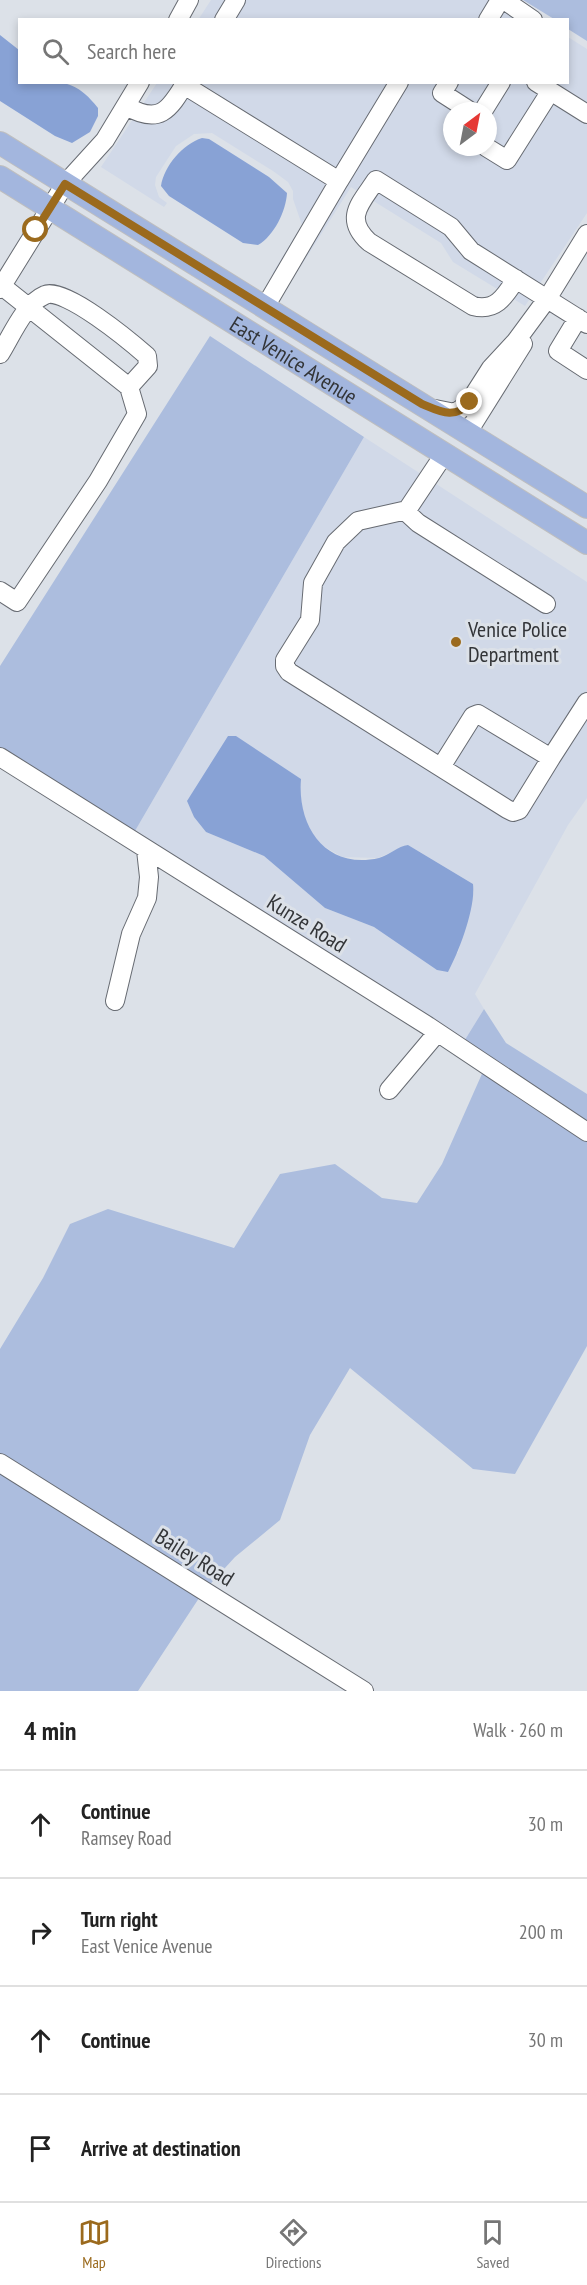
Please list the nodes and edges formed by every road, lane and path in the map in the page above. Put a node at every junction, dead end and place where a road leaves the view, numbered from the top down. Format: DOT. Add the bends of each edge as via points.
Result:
graph roads {
  1 [pos="189,0"];
  2 [pos="236,0"];
  3 [pos="502,0"];
  4 [pos="179,18"];
  5 [pos="225,18"];
  6 [pos="489,18"];
  7 [pos="530,18"];
  8 [pos="139,84"];
  9 [pos="185,84"];
  10 [pos="398,84"];
  11 [pos="448,84"];
  12 [pos="500,84"];
  13 [pos="543,87"];
  14 [pos="456,102"];
  15 [pos="489,102"];
  16 [pos="126,106"];
  17 [pos="587,114"];
  18 [pos="0,143"];
  19 [pos="497,154"];
  20 [pos="0,177"];
  21 [pos="339,181"];
  22 [pos="65,184"];
  23 [pos="50,208"];
  24 [pos="587,234"];
  25 [pos="516,279"];
  26 [pos="1,288"];
  27 [pos="547,299"];
  28 [pos="265,307"];
  29 [pos="30,308"];
  30 [pos="583,321"];
  31 [pos="246,329"];
  32 [pos="0,354"];
  33 [pos="587,370"];
  34 [pos="129,387"];
  35 [pos="422,404"];
  36 [pos="468,432"];
  37 [pos="445,453"];
  38 [pos="587,507"];
  39 [pos="405,511"];
  40 [pos="587,543"];
  41 [pos="0,591"];
  42 [pos="546,604"];
  43 [pos="587,702"];
  44 [pos="0,758"];
  45 [pos="551,758"];
  46 [pos="441,767"];
  47 [pos="146,850"];
  48 [pos="116,1000"];
  49 [pos="436,1033"];
  50 [pos="389,1090"];
  51 [pos="587,1132"];
  52 [pos="0,1463"];
  53 [pos="364,1691"];
  1 -- 4 [label="street"];
  2 -- 5 [label="street"];
  3 -- 6 [label="street"];
  3 -- 7 [label="street"];
  8 -- 16 [label="street"];
  9 -- 16 [label="street" via="172,105 158,114 142,114"];
  9 -- 21 [label="street"];
  10 -- 21 [label="street"];
  11 -- 14 [label="street" via="442,93"];
  12 -- 15 [label="street"];
  13 -- 17 [label="street"];
  13 -- 19 [label="street" via="507,160"];
  16 -- 22 [label="street" via="105,140"];
  18 -- 22 [label="main road, East Venice Avenue"];
  20 -- 23 [label="main road, East Venice Avenue"];
  21 -- 28 [label="street"];
  22 -- 23 [label="street"];
  22 -- 28 [label="main road, East Venice Avenue"];
  23 -- 26 [label="street"];
  23 -- 31 [label="main road, East Venice Avenue"];
  24 -- 27 [label="street"];
  25 -- 25 [label="street" via="471,250 451,227 376,180 357,209 357,228 369,242 473,306 487,308 499,303"];
  25 -- 27 [label="street"];
  26 -- 29 [label="street"];
  27 -- 30 [label="street"];
  27 -- 35 [label="street" via="491,368 466,406 448,414"];
  27 -- 36 [label="street"];
  28 -- 35 [label="main road, East Venice Avenue"];
  29 -- 32 [label="street"];
  29 -- 34 [label="street"];
  29 -- 34 [label="street" via="47,294 58,295 112,326 147,356 147,366"];
  30 -- 33 [label="street" via="558,351"];
  31 -- 36 [label="main road" via="293,346 434,430"];
  31 -- 37 [label="main road, East Venice Avenue"];
  34 -- 41 [label="street" via="137,414 98,481 17,602"];
  35 -- 36 [label="main road, East Venice Avenue"];
  36 -- 38 [label="main road, East Venice Avenue"];
  37 -- 39 [label="street"];
  37 -- 40 [label="main road, East Venice Avenue"];
  39 -- 42 [label="street"];
  39 -- 46 [label="street" via="358,521 336,542 313,583 310,620 285,666"];
  43 -- 45 [label="street"];
  44 -- 47 [label="street, Kunze Road"];
  45 -- 46 [label="street" via="478,714"];
  45 -- 46 [label="street" via="519,810 513,812"];
  47 -- 48 [label="street" via="147,898 132,934"];
  47 -- 49 [label="street, Kunze Road"];
  49 -- 50 [label="street"];
  49 -- 51 [label="street, Kunze Road"];
  52 -- 53 [label="street, Bailey Road"];
}
